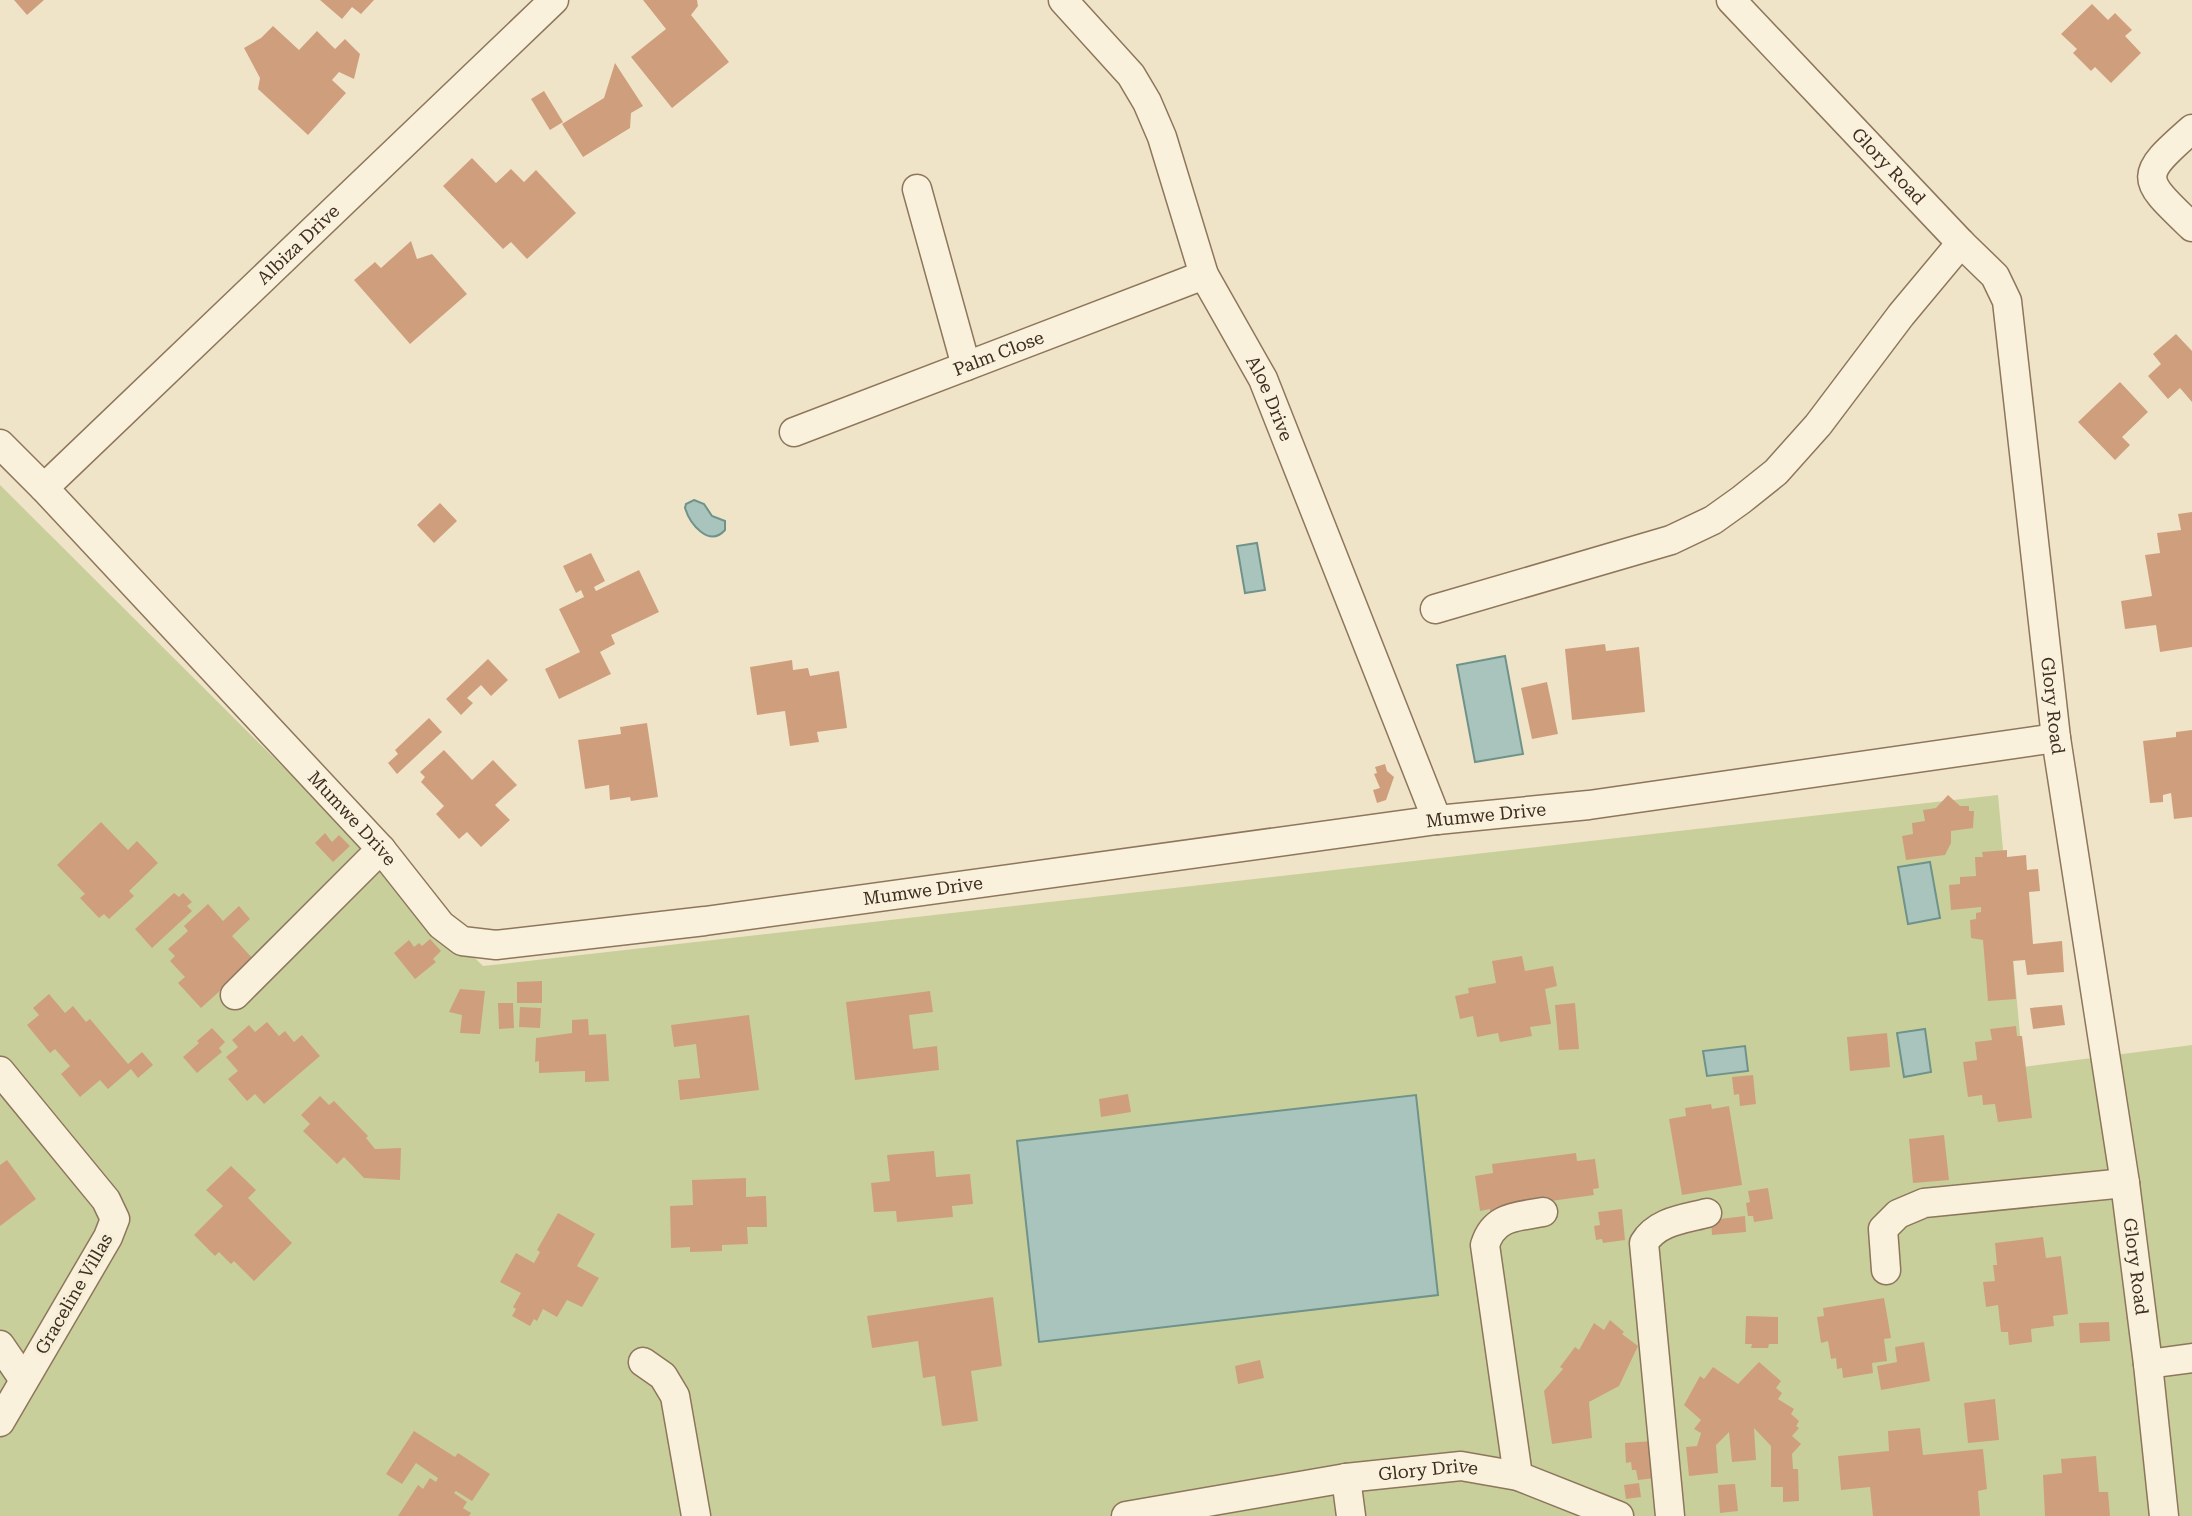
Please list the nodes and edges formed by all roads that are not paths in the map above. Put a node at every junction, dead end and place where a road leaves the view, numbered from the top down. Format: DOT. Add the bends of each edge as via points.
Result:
graph roads {
  1 [pos="554,0"];
  2 [pos="1063,0"];
  3 [pos="1731,0"];
  4 [pos="2192,129"];
  5 [pos="917,189"];
  6 [pos="2192,227"];
  7 [pos="1961,243"];
  8 [pos="1204,275"];
  9 [pos="967,366"];
  10 [pos="794,432"];
  11 [pos="0,444"];
  12 [pos="44,488"];
  13 [pos="1436,609"];
  14 [pos="2056,738"];
  15 [pos="1437,820"];
  16 [pos="381,849"];
  17 [pos="235,995"];
  18 [pos="0,1071"];
  19 [pos="2124,1183"];
  20 [pos="1543,1212"];
  21 [pos="1707,1213"];
  22 [pos="1886,1270"];
  23 [pos="0,1345"];
  24 [pos="2192,1358"];
  25 [pos="643,1362"];
  26 [pos="2148,1364"];
  27 [pos="24,1380"];
  28 [pos="0,1422"];
  29 [pos="1518,1476"];
  30 [pos="1346,1478"];
  31 [pos="696,1516"];
  32 [pos="1126,1516"];
  33 [pos="1351,1516"];
  34 [pos="1619,1516"];
  35 [pos="1670,1516"];
  36 [pos="2164,1516"];
  1 -- 12 [label="street, Albiza Drive"];
  2 -- 8 [label="street, Aloe Drive" via="1131,75 1147,102"];
  3 -- 7 [label="street, Glory Road"];
  4 -- 6 [label="street" via="2162,155 2151,180 2157,193"];
  5 -- 9 [label="street"];
  7 -- 13 [label="street" via="1818,425 1776,472 1732,507 1671,540"];
  7 -- 14 [label="street, Glory Road" via="1996,276 2007,301"];
  8 -- 9 [label="street, Palm Close"];
  8 -- 15 [label="street, Aloe Drive" via="1263,379"];
  9 -- 10 [label="street, Palm Close"];
  11 -- 12 [label="street, Mumwe Drive"];
  12 -- 16 [label="street, Mumwe Drive"];
  14 -- 15 [label="street, Mumwe Drive" via="1589,804"];
  14 -- 19 [label="street, Glory Road"];
  15 -- 16 [label="street, Mumwe Drive" via="705,921 496,945 462,941 441,925"];
  16 -- 17 [label="street"];
  18 -- 27 [label="street, Graceline Villas" via="106,1200 116,1219"];
  19 -- 22 [label="street" via="1924,1203 1898,1214 1883,1229"];
  19 -- 26 [label="street, Glory Road"];
  20 -- 29 [label="street" via="1505,1219 1489,1232 1485,1245"];
  21 -- 35 [label="street" via="1659,1226 1644,1243"];
  23 -- 27 [label="street"];
  24 -- 26 [label="street"];
  25 -- 31 [label="street" via="663,1376 675,1396"];
  26 -- 36 [label="street, Glory Road"];
  27 -- 28 [label="street, Graceline Villas"];
  29 -- 30 [label="street, Glory Drive" via="1461,1466"];
  29 -- 34 [label="street, Glory Drive"];
  30 -- 32 [label="street, Glory Drive"];
  30 -- 33 [label="street"];
}
